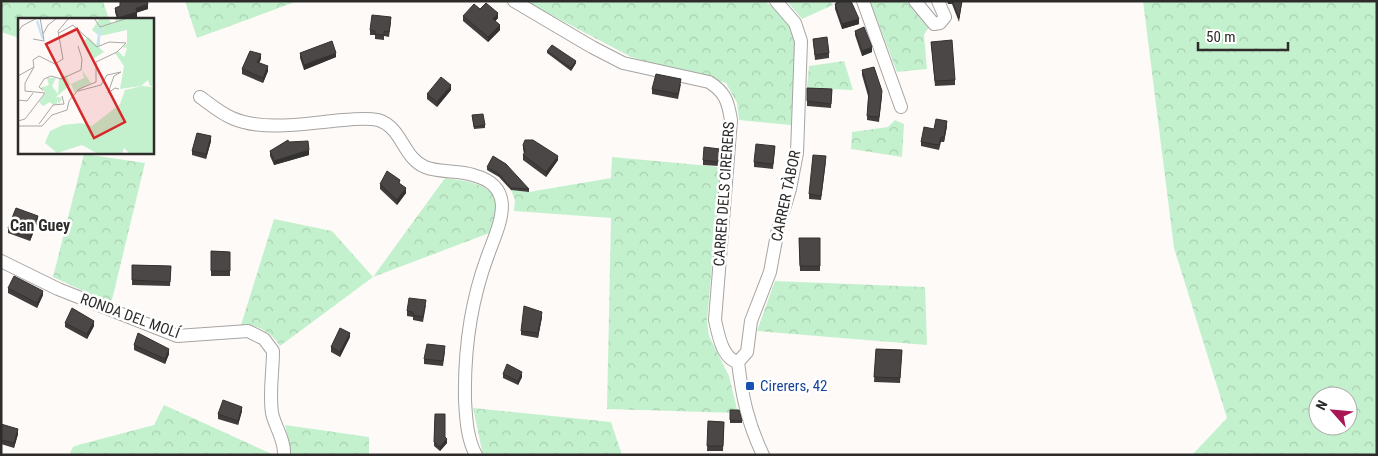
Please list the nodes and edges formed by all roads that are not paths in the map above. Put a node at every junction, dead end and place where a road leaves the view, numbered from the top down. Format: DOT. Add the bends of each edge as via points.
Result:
graph roads {
  1 [pos="514,1"];
  2 [pos="776,1"];
  3 [pos="864,1"];
  4 [pos="915,1"];
  5 [pos="938,1"];
  6 [pos="200,97"];
  7 [pos="901,107"];
  8 [pos="1,260"];
  9 [pos="738,362"];
  10 [pos="284,455"];
  11 [pos="476,455"];
  12 [pos="763,455"];
  1 -- 9 [label="street, CARRER DELS CIRERERS" via="623,62 709,82 721,89 728,102 731,120 715,320 720,341 731,360"];
  2 -- 9 [label="street, CARRER TÀBOR" via="795,23 801,41 797,153 770,272 751,321 747,352"];
  3 -- 7 [label="street"];
  4 -- 5 [label="street" via="934,24 940,23 945,16"];
  6 -- 11 [label="street" via="233,118 257,123 380,121 395,132 412,159 424,167 474,175 491,183 503,198 502,217 475,294 465,354 466,413"];
  8 -- 10 [label="street, RONDA DEL MOLÍ" via="58,289 177,336 248,331 264,339 273,350 270,398"];
  9 -- 12 [label="street" via="744,407"];
}
